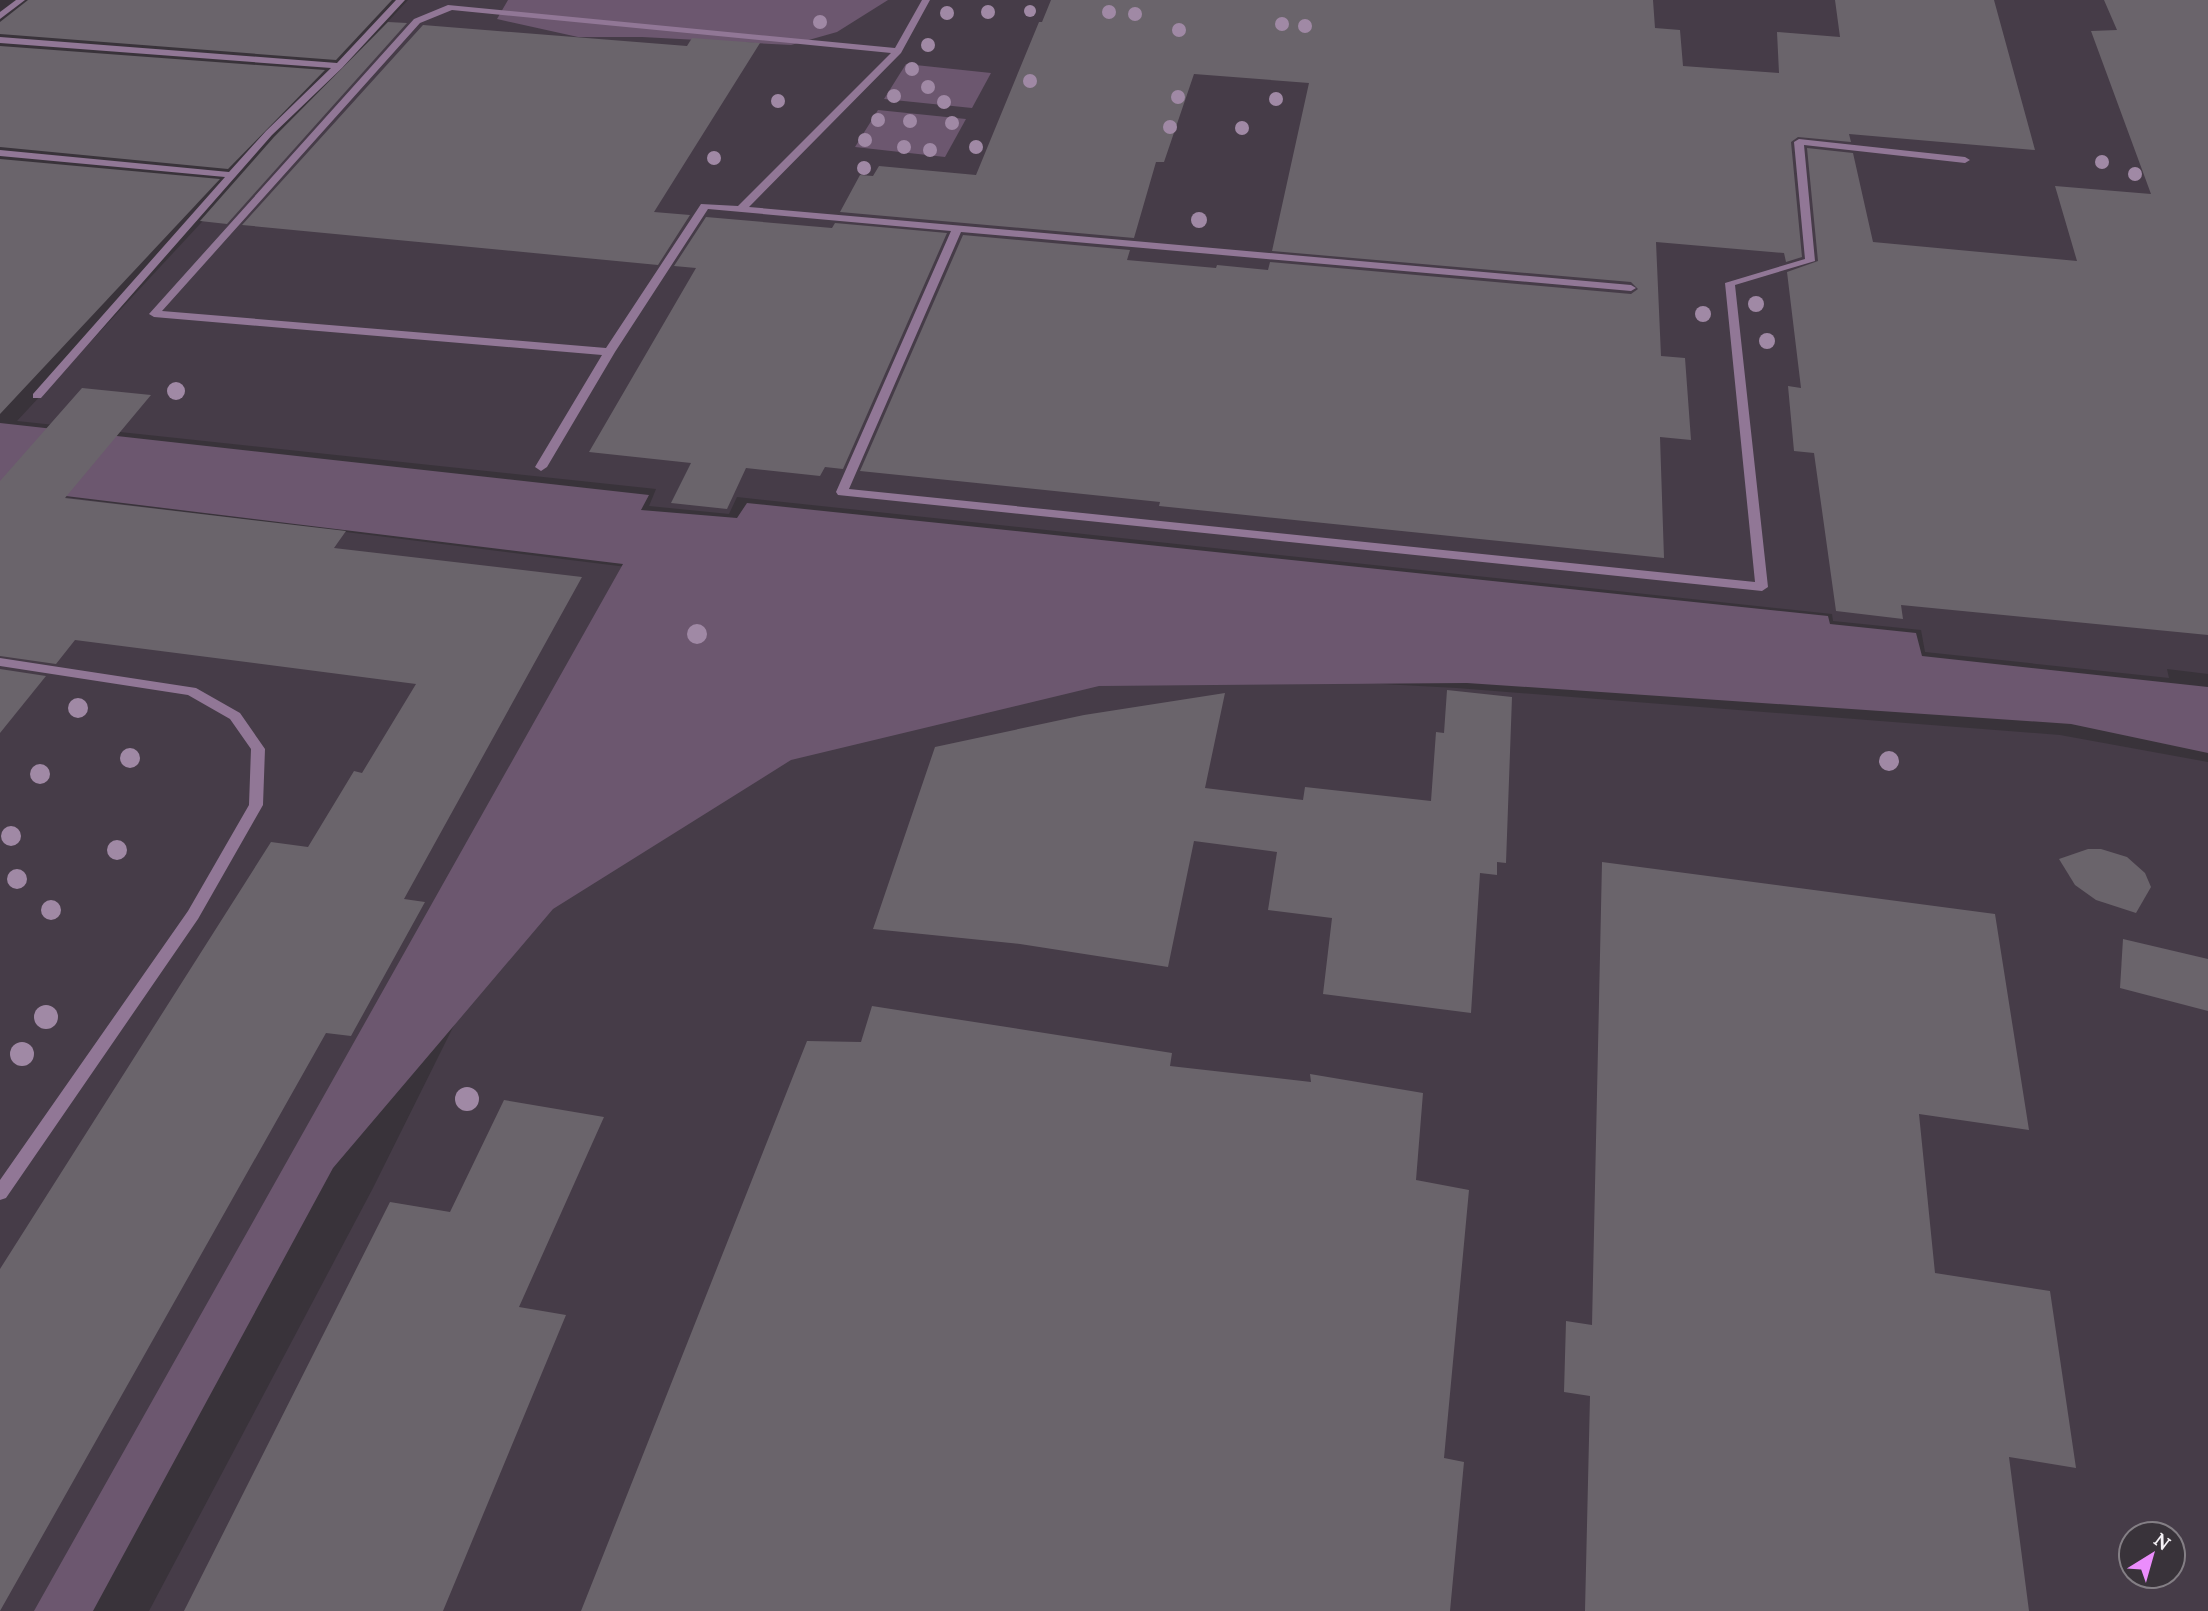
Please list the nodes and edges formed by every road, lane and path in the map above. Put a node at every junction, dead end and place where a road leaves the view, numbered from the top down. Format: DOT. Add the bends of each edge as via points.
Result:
graph roads {
  1 [pos="21,0"];
  2 [pos="401,0"];
  3 [pos="926,0"];
  4 [pos="0,16"];
  5 [pos="0,40"];
  6 [pos="898,51"];
  7 [pos="340,66"];
  8 [pos="0,153"];
  9 [pos="1965,160"];
  10 [pos="231,175"];
  11 [pos="741,209"];
  12 [pos="957,228"];
  13 [pos="1631,288"];
  14 [pos="609,352"];
  15 [pos="37,396"];
  16 [pos="541,467"];
  17 [pos="0,662"];
  18 [pos="0,1193"];
  1 -- 4 [label="lane"];
  2 -- 7 [label="lane"];
  3 -- 6 [label="lane"];
  5 -- 7 [label="lane"];
  6 -- 11 [label="lane"];
  6 -- 14 [label="lane" via="451,7 417,21 154,314"];
  7 -- 10 [label="lane"];
  8 -- 10 [label="lane"];
  9 -- 12 [label="lane" via="1799,142 1810,261 1730,284 1762,587 842,492"];
  10 -- 15 [label="lane"];
  11 -- 12 [label="lane"];
  11 -- 14 [label="lane" via="705,206"];
  12 -- 13 [label="lane"];
  14 -- 16 [label="lane"];
  17 -- 18 [label="lane" via="191,691 235,716 258,749 256,805 193,915"];
}
